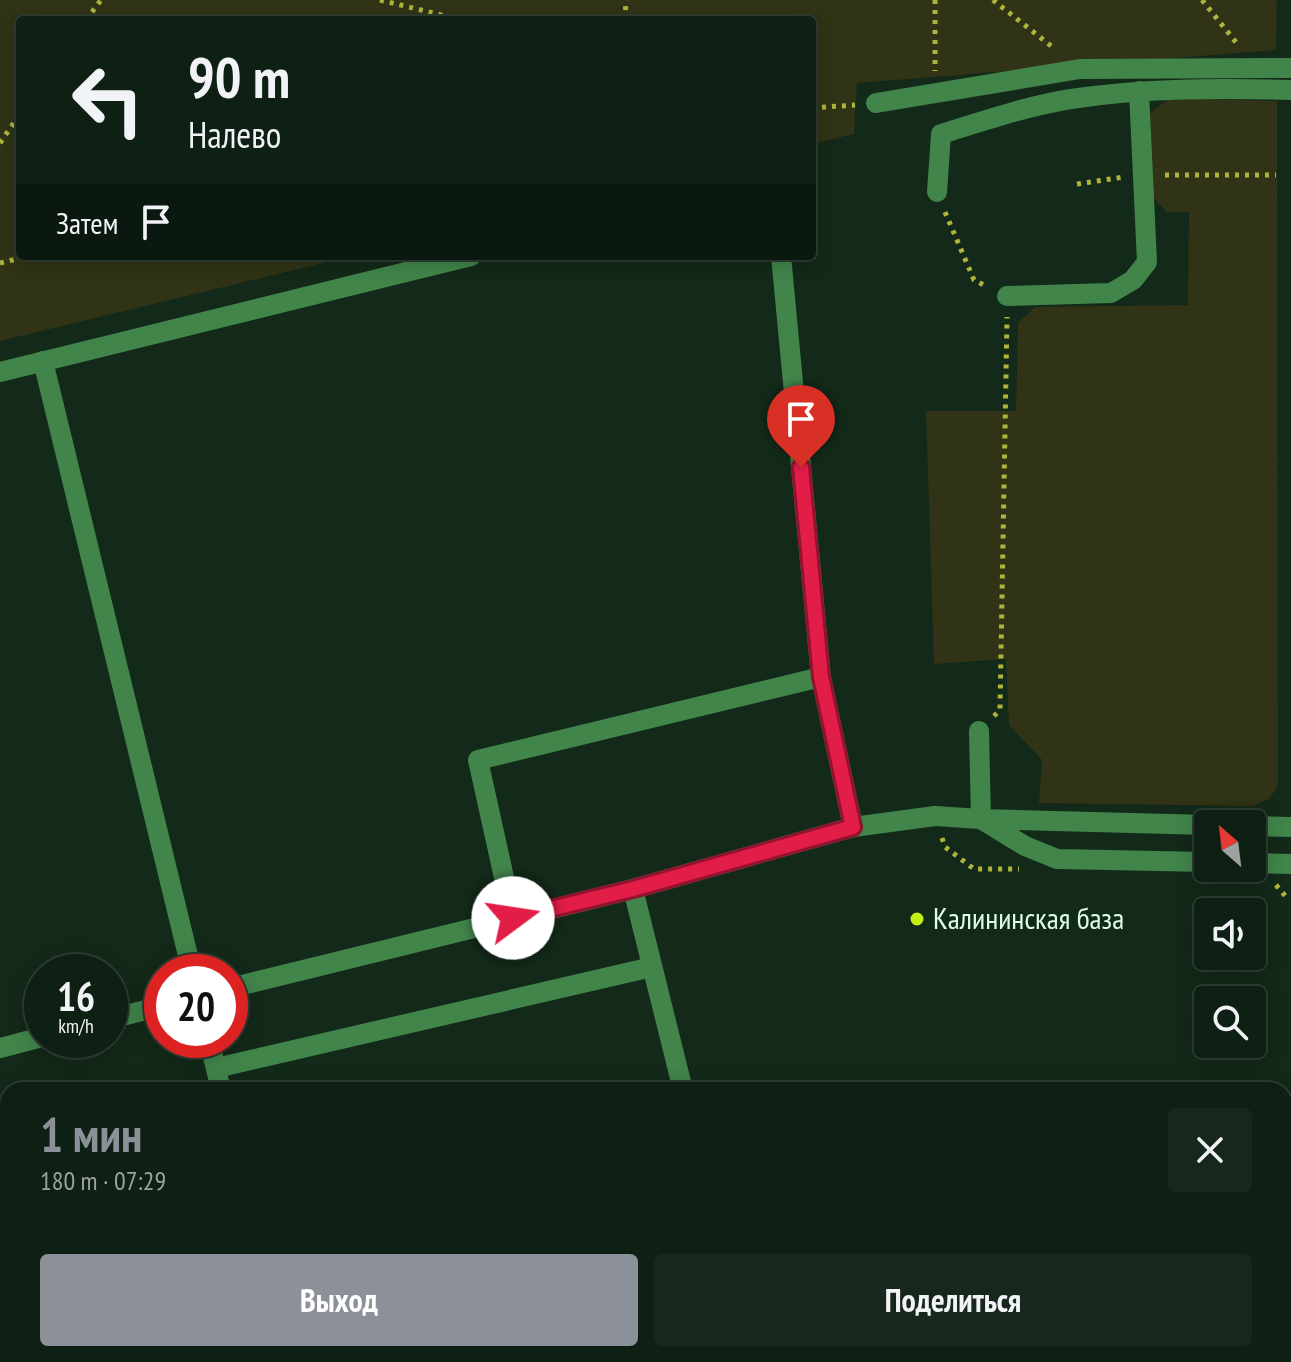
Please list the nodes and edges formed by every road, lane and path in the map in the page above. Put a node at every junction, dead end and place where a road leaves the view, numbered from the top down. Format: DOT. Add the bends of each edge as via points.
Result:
graph roads {
  1 [pos="380,0"];
  2 [pos="935,0"];
  3 [pos="993,0"];
  4 [pos="1202,0"];
  5 [pos="446,16"];
  6 [pos="1257,68"];
  7 [pos="1291,68"];
  8 [pos="1080,69"];
  9 [pos="1291,90"];
  10 [pos="1139,91"];
  11 [pos="935,93"];
  12 [pos="876,103"];
  13 [pos="816,108"];
  14 [pos="16,120"];
  15 [pos="0,143"];
  16 [pos="1142,175"];
  17 [pos="1276,175"];
  18 [pos="1077,184"];
  19 [pos="937,192"];
  20 [pos="455,260"];
  21 [pos="781,260"];
  22 [pos="1007,296"];
  23 [pos="43,361"];
  24 [pos="0,372"];
  25 [pos="821,677"];
  26 [pos="979,731"];
  27 [pos="981,819"];
  28 [pos="1194,825"];
  29 [pos="1266,826"];
  30 [pos="853,827"];
  31 [pos="1291,827"];
  32 [pos="1194,862"];
  33 [pos="1266,863"];
  34 [pos="1291,864"];
  35 [pos="633,889"];
  36 [pos="513,918"];
  37 [pos="188,954"];
  38 [pos="652,967"];
  39 [pos="248,984"];
  40 [pos="24,1042"];
  41 [pos="0,1048"];
  42 [pos="214,1058"];
  43 [pos="216,1068"];
  44 [pos="219,1082"];
  45 [pos="681,1082"];
  1 -- 5 [label="path"];
  2 -- 11 [label="path"];
  3 -- 8 [label="path"];
  4 -- 6 [label="path"];
  6 -- 7 [label="lane"];
  6 -- 8 [label="lane"];
  8 -- 11 [label="lane"];
  9 -- 10 [label="lane"];
  10 -- 16 [label="lane"];
  10 -- 19 [label="lane" via="1068,99 941,134"];
  11 -- 12 [label="lane"];
  12 -- 13 [label="path"];
  14 -- 15 [label="path"];
  16 -- 17 [label="path"];
  16 -- 18 [label="path"];
  16 -- 22 [label="lane" via="1147,262 1133,280 1111,293"];
  19 -- 22 [label="path" via="974,280"];
  20 -- 23 [label="lane"];
  21 -- 25 [label="lane"];
  22 -- 26 [label="path" via="1000,710"];
  23 -- 24 [label="lane"];
  23 -- 37 [label="lane"];
  25 -- 30 [label="lane"];
  25 -- 36 [label="lane" via="478,760"];
  26 -- 27 [label="lane"];
  27 -- 28 [label="lane"];
  27 -- 30 [label="lane" via="935,816"];
  27 -- 32 [label="lane" via="1057,859"];
  29 -- 31 [label="lane"];
  30 -- 35 [label="lane"];
  33 -- 34 [label="lane"];
  35 -- 36 [label="lane"];
  35 -- 38 [label="lane"];
  36 -- 39 [label="lane"];
  38 -- 43 [label="lane"];
  38 -- 45 [label="lane"];
  40 -- 41 [label="lane"];
  42 -- 43 [label="lane"];
  43 -- 44 [label="lane"];
}
